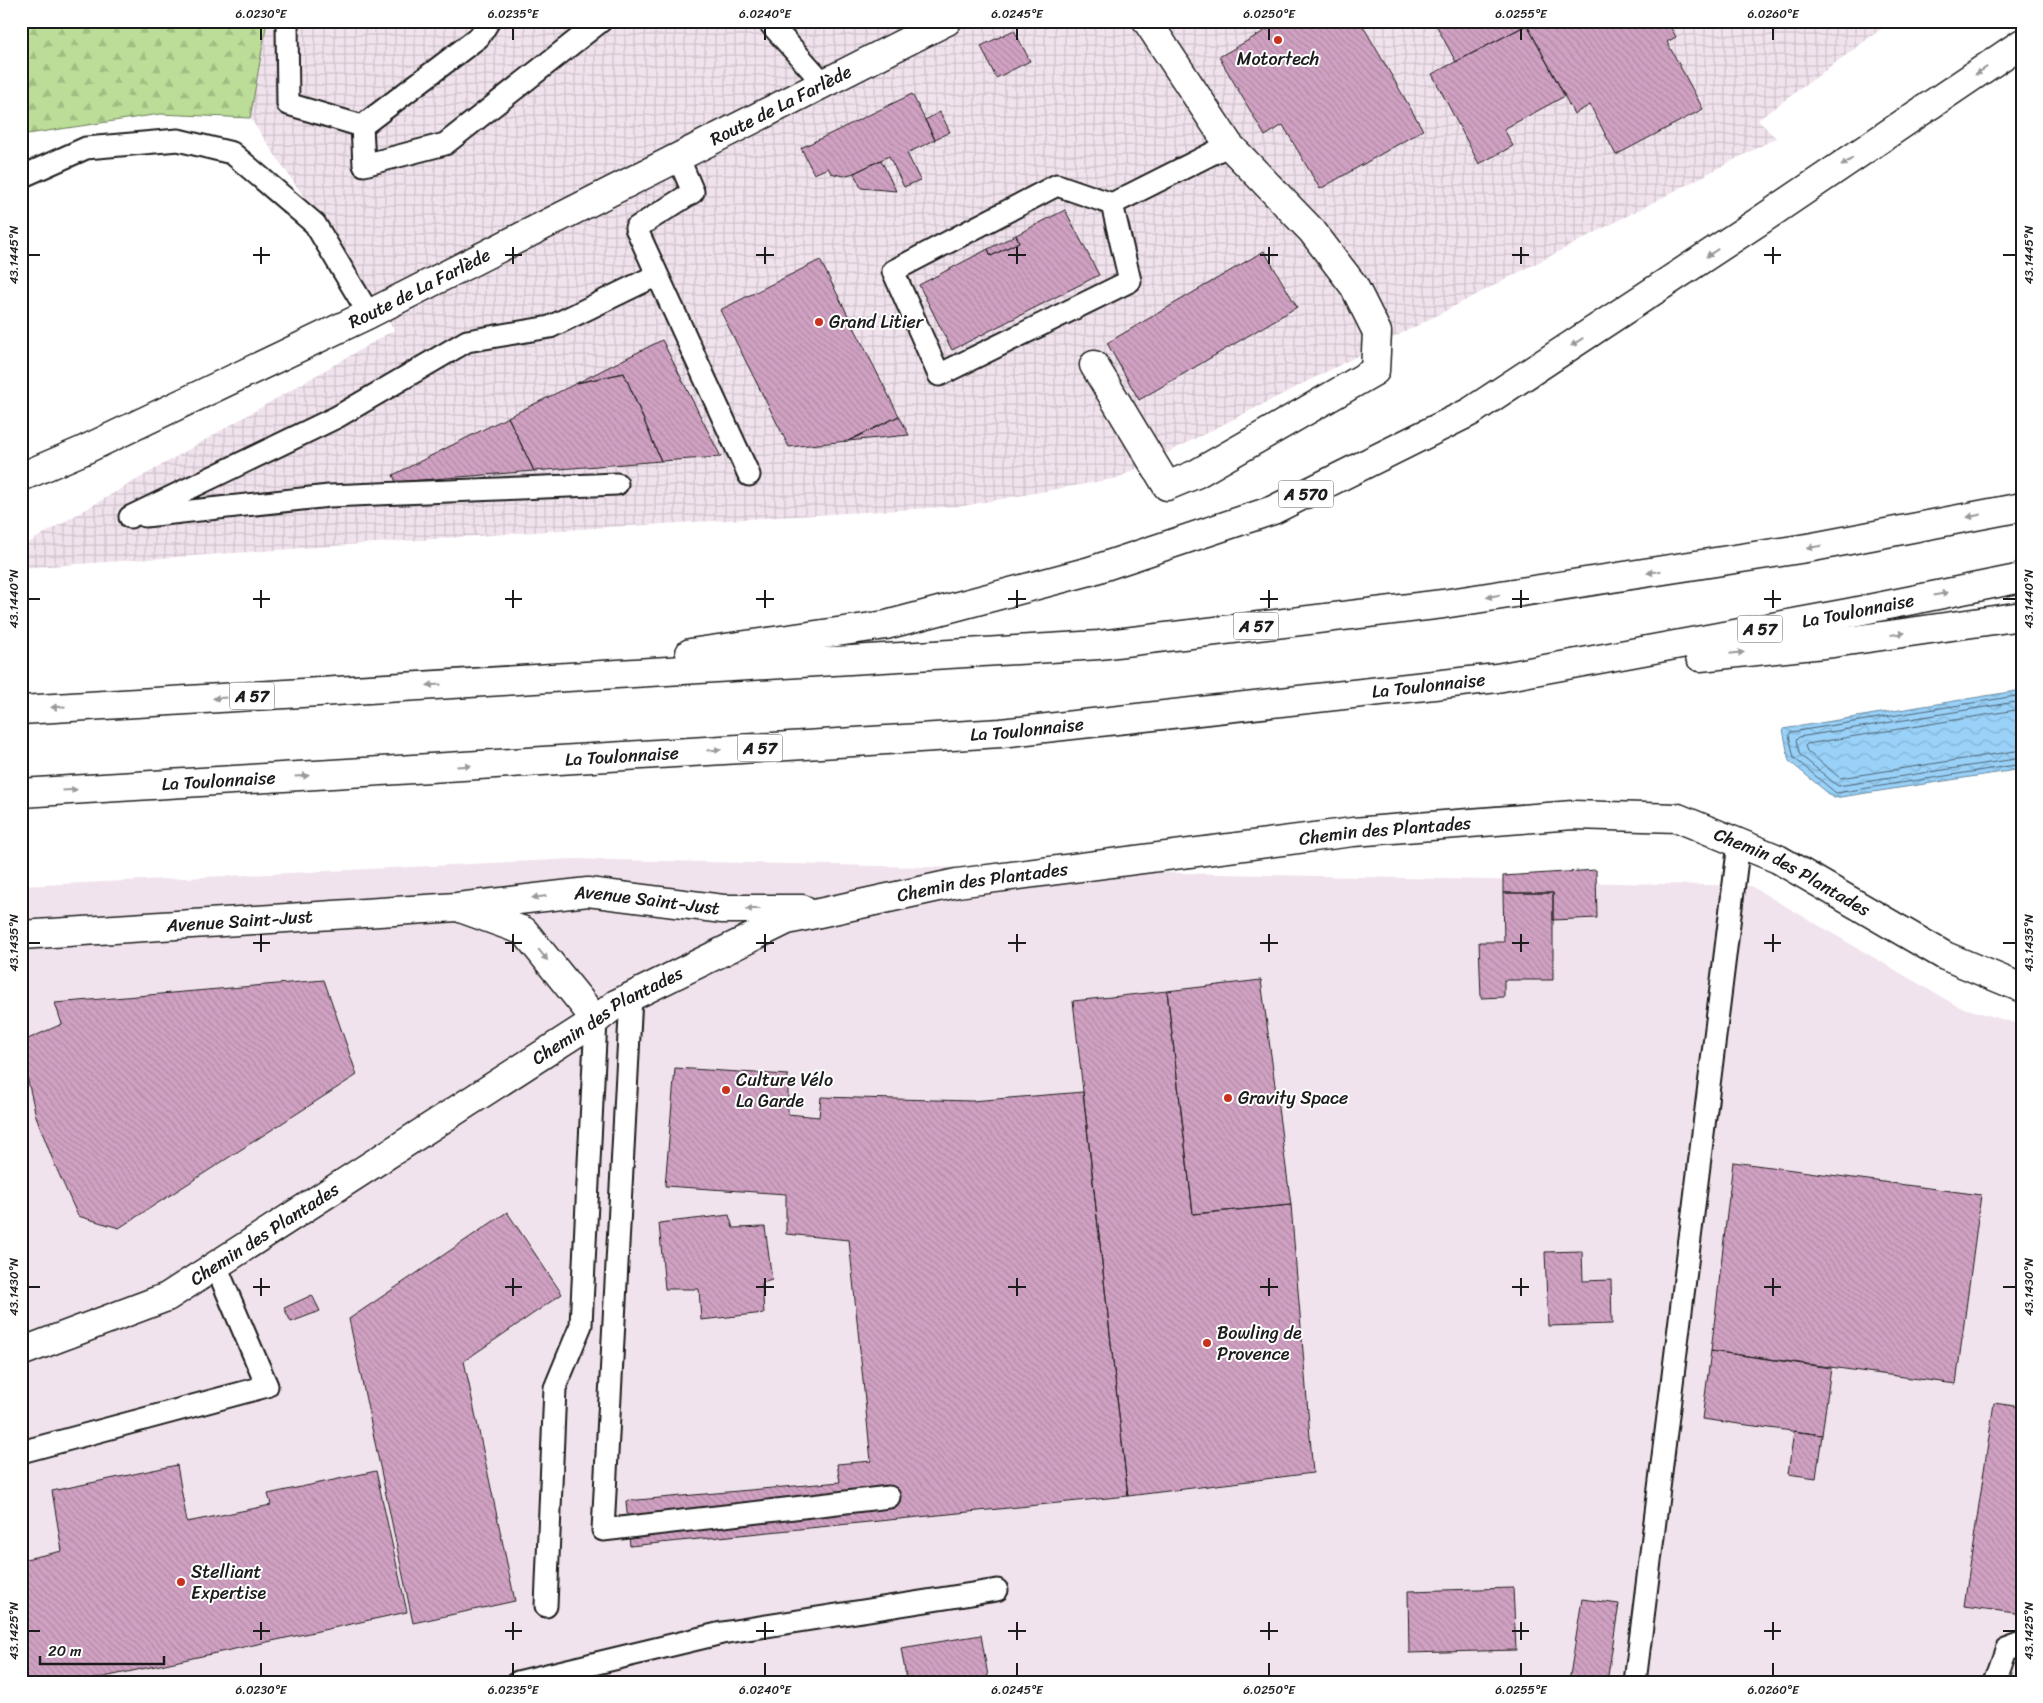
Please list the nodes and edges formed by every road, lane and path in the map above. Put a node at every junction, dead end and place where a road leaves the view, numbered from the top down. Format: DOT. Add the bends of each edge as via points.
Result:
graph roads {
  1 [pos="287,21"];
  2 [pos="489,21"];
  3 [pos="601,21"];
  4 [pos="768,21"];
  5 [pos="948,21"];
  6 [pos="1147,21"];
  7 [pos="2022,43"];
  8 [pos="824,84"];
  9 [pos="362,126"];
  10 [pos="1228,145"];
  11 [pos="678,157"];
  12 [pos="21,177"];
  13 [pos="1112,204"];
  14 [pos="657,274"];
  15 [pos="369,314"];
  16 [pos="1094,365"];
  17 [pos="749,475"];
  18 [pos="21,477"];
  19 [pos="616,484"];
  20 [pos="2022,507"];
  21 [pos="2022,578"];
  22 [pos="2022,616"];
  23 [pos="1497,678"];
  24 [pos="483,682"];
  25 [pos="21,710"];
  26 [pos="21,793"];
  27 [pos="1739,843"];
  28 [pos="457,907"];
  29 [pos="837,909"];
  30 [pos="21,935"];
  31 [pos="2022,988"];
  32 [pos="631,997"];
  33 [pos="596,1020"];
  34 [pos="216,1266"];
  35 [pos="21,1352"];
  36 [pos="21,1452"];
  37 [pos="889,1497"];
  38 [pos="997,1590"];
  39 [pos="546,1606"];
  40 [pos="2022,1644"];
  41 [pos="518,1682"];
  42 [pos="1635,1682"];
  43 [pos="1996,1682"];
  1 -- 9 [label="lane" via="288,104"];
  2 -- 9 [label="lane" via="478,36"];
  3 -- 9 [label="lane" via="445,144 364,165"];
  4 -- 8 [label="lane"];
  5 -- 8 [label="main road, Route de La Farlède"];
  6 -- 10 [label="main road"];
  7 -- 24 [label="main road, A 570, one-way" via="1470,412 1273,510 1090,571 886,625"];
  8 -- 11 [label="main road, Route de La Farlède"];
  10 -- 13 [label="lane"];
  10 -- 16 [label="main road" via="1312,230 1354,286 1377,332 1375,371 1196,474 1167,486"];
  11 -- 14 [label="lane" via="693,192 636,228"];
  11 -- 15 [label="main road, Route de La Farlède"];
  12 -- 15 [label="lane" via="86,148 178,140 232,153 315,224"];
  13 -- 13 [label="lane" via="1057,185 893,271 939,375 1130,281"];
  14 -- 17 [label="lane"];
  14 -- 19 [label="lane" via="550,327 467,341 337,417 130,517 329,496"];
  15 -- 18 [label="main road, Route de La Farlède"];
  20 -- 24 [label="main road, A 57, one-way" via="1813,547 1443,604 1099,645"];
  23 -- 21 [label="main road, La Toulonnaise / A 57, one-way"];
  23 -- 22 [label="main road, one-way" via="1833,643"];
  26 -- 23 [label="main road, La Toulonnaise / A 57, one-way" via="1001,733"];
  24 -- 25 [label="main road, A 57, one-way"];
  27 -- 29 [label="main road, Chemin des Plantades" via="1678,818 1573,815 1354,832 956,883"];
  27 -- 31 [label="main road, Chemin des Plantades" via="1778,858 1945,956"];
  27 -- 42 [label="lane"];
  29 -- 28 [label="main road, Avenue Saint-Just, one-way" via="723,910 588,892"];
  28 -- 30 [label="main road, Avenue Saint-Just"];
  28 -- 33 [label="main road, Avenue Saint-Just, one-way" via="524,932"];
  29 -- 32 [label="main road, Chemin des Plantades" via="787,920"];
  32 -- 33 [label="main road, Chemin des Plantades"];
  32 -- 37 [label="lane" via="603,1530"];
  33 -- 34 [label="main road, Chemin des Plantades"];
  33 -- 39 [label="lane" via="581,1325 555,1388"];
  34 -- 35 [label="main road, Chemin des Plantades" via="167,1297"];
  34 -- 36 [label="lane" via="268,1386"];
  38 -- 41 [label="lane" via="722,1633"];
  40 -- 43 [label="lane" via="2006,1650"];
}
